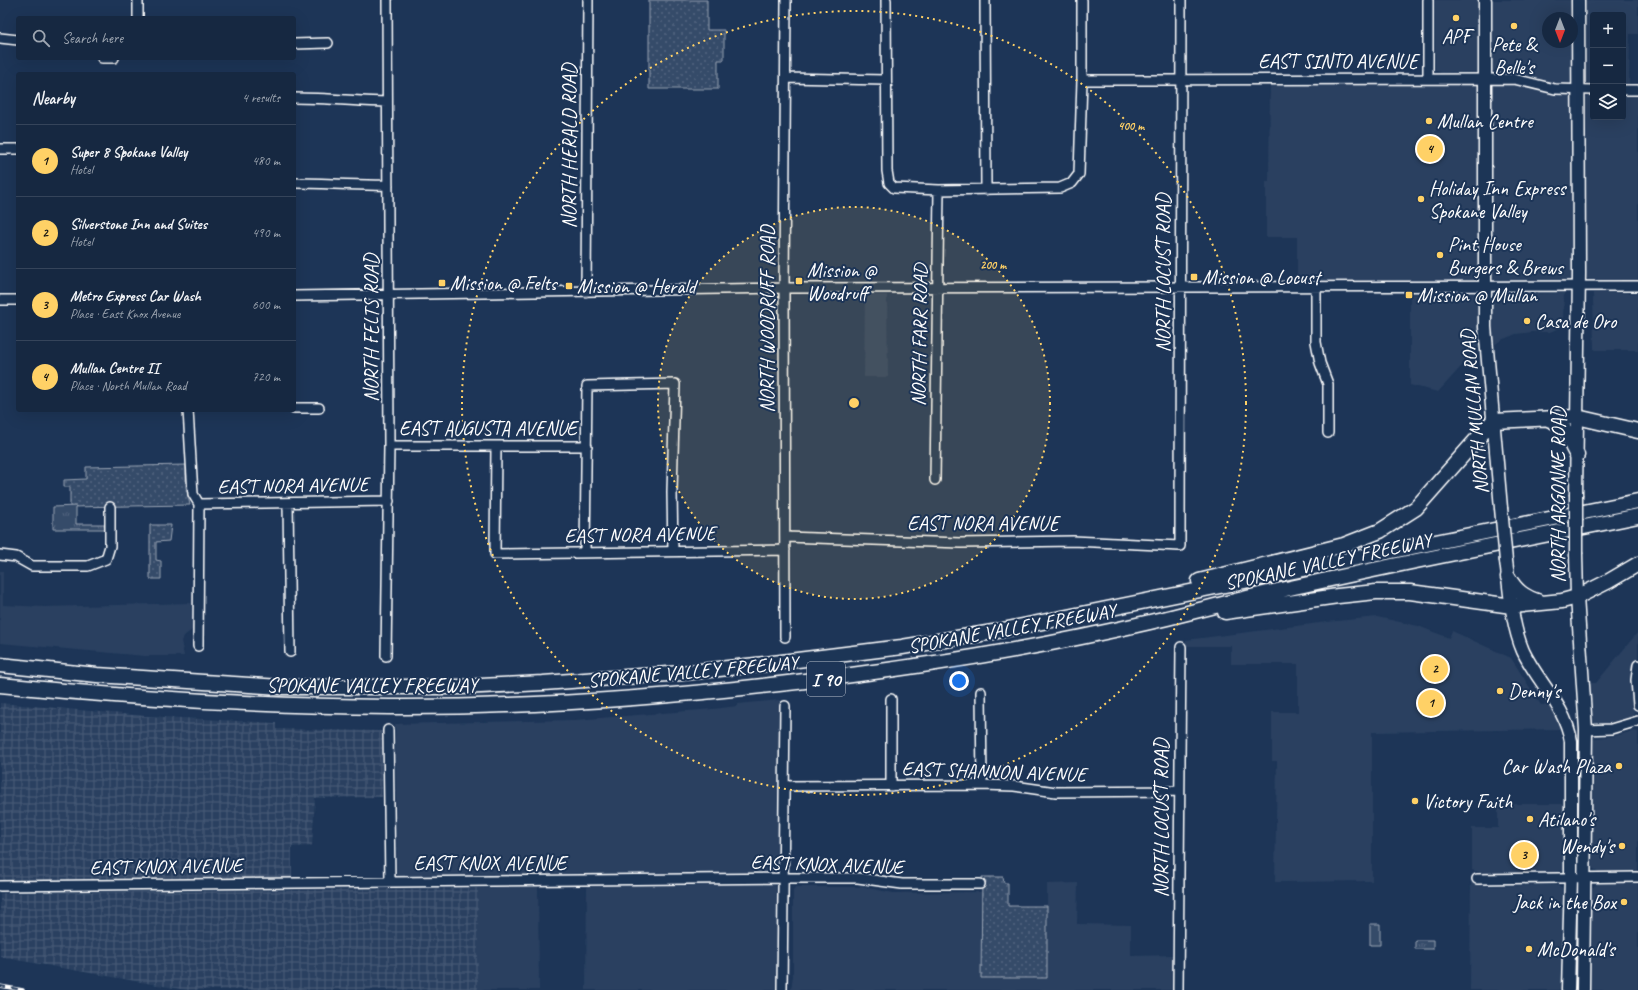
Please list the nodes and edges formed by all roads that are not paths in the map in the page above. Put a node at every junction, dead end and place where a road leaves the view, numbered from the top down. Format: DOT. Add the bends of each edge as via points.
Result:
graph roads {
  1 [pos="138,0"];
  2 [pos="387,0"];
  3 [pos="588,0"];
  4 [pos="786,0"];
  5 [pos="886,0"];
  6 [pos="985,0"];
  7 [pos="1082,0"];
  8 [pos="1181,0"];
  9 [pos="1428,0"];
  10 [pos="1485,0"];
  11 [pos="1578,0"];
  12 [pos="138,16"];
  13 [pos="0,38"];
  14 [pos="16,40"];
  15 [pos="328,43"];
  16 [pos="296,44"];
  17 [pos="786,78"];
  18 [pos="1484,78"];
  19 [pos="1428,79"];
  20 [pos="885,80"];
  21 [pos="1082,80"];
  22 [pos="1182,80"];
  23 [pos="1578,90"];
  24 [pos="1590,90"];
  25 [pos="1626,90"];
  26 [pos="1638,90"];
  27 [pos="296,98"];
  28 [pos="387,102"];
  29 [pos="0,149"];
  30 [pos="16,149"];
  31 [pos="296,183"];
  32 [pos="388,185"];
  33 [pos="939,190"];
  34 [pos="986,190"];
  35 [pos="1579,286"];
  36 [pos="1638,286"];
  37 [pos="937,287"];
  38 [pos="1181,287"];
  39 [pos="1316,287"];
  40 [pos="1484,287"];
  41 [pos="784,288"];
  42 [pos="586,292"];
  43 [pos="389,294"];
  44 [pos="296,296"];
  45 [pos="0,300"];
  46 [pos="16,300"];
  47 [pos="296,408"];
  48 [pos="318,408"];
  49 [pos="188,412"];
  50 [pos="1577,417"];
  51 [pos="1547,419"];
  52 [pos="1493,420"];
  53 [pos="1638,431"];
  54 [pos="1328,433"];
  55 [pos="389,446"];
  56 [pos="496,446"];
  57 [pos="587,446"];
  58 [pos="1577,455"];
  59 [pos="935,480"];
  60 [pos="389,501"];
  61 [pos="1638,501"];
  62 [pos="288,503"];
  63 [pos="199,504"];
  64 [pos="110,507"];
  65 [pos="1638,516"];
  66 [pos="786,537"];
  67 [pos="1180,546"];
  68 [pos="673,550"];
  69 [pos="785,550"];
  70 [pos="585,553"];
  71 [pos="0,555"];
  72 [pos="1638,564"];
  73 [pos="1508,577"];
  74 [pos="1577,597"];
  75 [pos="1137,602"];
  76 [pos="1542,602"];
  77 [pos="1512,606"];
  78 [pos="1145,623"];
  79 [pos="785,637"];
  80 [pos="198,646"];
  81 [pos="1181,647"];
  82 [pos="290,652"];
  83 [pos="386,656"];
  84 [pos="0,665"];
  85 [pos="1638,665"];
  86 [pos="0,685"];
  87 [pos="981,692"];
  88 [pos="892,699"];
  89 [pos="1638,705"];
  90 [pos="784,706"];
  91 [pos="1638,721"];
  92 [pos="1569,729"];
  93 [pos="388,730"];
  94 [pos="1586,730"];
  95 [pos="982,785"];
  96 [pos="784,786"];
  97 [pos="892,786"];
  98 [pos="1585,789"];
  99 [pos="1179,791"];
  100 [pos="1638,877"];
  101 [pos="783,878"];
  102 [pos="1571,878"];
  103 [pos="1584,878"];
  104 [pos="1477,879"];
  105 [pos="390,882"];
  106 [pos="980,884"];
  107 [pos="0,886"];
  108 [pos="782,990"];
  109 [pos="1178,990"];
  110 [pos="1568,990"];
  111 [pos="1583,990"];
  1 -- 12 [label="street"];
  2 -- 28 [label="street, NORTH FELTS ROAD"];
  3 -- 42 [label="street, NORTH HERALD ROAD"];
  4 -- 17 [label="street, NORTH WOODRUFF ROAD"];
  5 -- 20 [label="street"];
  6 -- 34 [label="street"];
  7 -- 21 [label="street"];
  8 -- 22 [label="street, NORTH LOCUST ROAD"];
  9 -- 19 [label="street"];
  10 -- 18 [label="main road, NORTH MULLAN ROAD"];
  11 -- 23 [label="main road, NORTH ARGONNE ROAD"];
  13 -- 14 [label="street"];
  15 -- 16 [label="street"];
  17 -- 20 [label="street"];
  17 -- 41 [label="street, NORTH WOODRUFF ROAD"];
  18 -- 19 [label="street, EAST SINTO AVENUE"];
  18 -- 23 [label="street, EAST SINTO AVENUE" via="1514,79 1555,89"];
  18 -- 40 [label="main road, NORTH MULLAN ROAD"];
  19 -- 22 [label="street, EAST SINTO AVENUE"];
  20 -- 33 [label="street" via="889,183 894,188"];
  21 -- 22 [label="street, EAST SINTO AVENUE"];
  21 -- 34 [label="street" via="1079,174 1072,183 1060,188"];
  22 -- 38 [label="street, NORTH LOCUST ROAD"];
  23 -- 24 [label="street, EAST SINTO AVENUE"];
  23 -- 35 [label="main road, NORTH ARGONNE ROAD"];
  25 -- 26 [label="street"];
  27 -- 28 [label="street"];
  28 -- 32 [label="street, NORTH FELTS ROAD"];
  29 -- 30 [label="street"];
  31 -- 32 [label="street"];
  32 -- 43 [label="street, NORTH FELTS ROAD"];
  33 -- 34 [label="street"];
  33 -- 37 [label="street, NORTH FARR ROAD"];
  35 -- 36 [label="street"];
  35 -- 40 [label="street"];
  35 -- 50 [label="main road, NORTH ARGONNE ROAD"];
  37 -- 38 [label="street"];
  37 -- 41 [label="street"];
  37 -- 59 [label="street, NORTH FARR ROAD"];
  38 -- 39 [label="street"];
  38 -- 67 [label="street, NORTH LOCUST ROAD"];
  39 -- 40 [label="street"];
  39 -- 54 [label="street" via="1316,342 1328,384"];
  40 -- 52 [label="main road, NORTH MULLAN ROAD"];
  41 -- 42 [label="street"];
  41 -- 66 [label="street, NORTH WOODRUFF ROAD"];
  42 -- 43 [label="street"];
  43 -- 44 [label="street"];
  43 -- 55 [label="street, NORTH FELTS ROAD"];
  45 -- 46 [label="street"];
  47 -- 48 [label="street"];
  49 -- 63 [label="street" via="193,494"];
  50 -- 51 [label="highway"];
  50 -- 53 [label="highway"];
  50 -- 58 [label="main road, NORTH ARGONNE ROAD"];
  51 -- 52 [label="highway"];
  51 -- 58 [label="highway" via="1567,431 1572,449"];
  52 -- 73 [label="main road, NORTH MULLAN ROAD, bridge"];
  52 -- 75 [label="highway" via="1416,508 1380,531 1344,545 1201,580"];
  55 -- 56 [label="street, EAST AUGUSTA AVENUE"];
  55 -- 60 [label="street, NORTH FELTS ROAD"];
  56 -- 57 [label="street, EAST AUGUSTA AVENUE"];
  56 -- 70 [label="street, EAST NORA AVENUE" via="495,554"];
  57 -- 68 [label="street" via="587,386 675,384"];
  57 -- 70 [label="street"];
  58 -- 74 [label="main road, NORTH ARGONNE ROAD, bridge"];
  60 -- 62 [label="street, EAST NORA AVENUE"];
  60 -- 83 [label="street, NORTH FELTS ROAD"];
  61 -- 75 [label="highway, SPOKANE VALLEY FREEWAY / I 90"];
  62 -- 63 [label="street, EAST NORA AVENUE"];
  62 -- 82 [label="street"];
  63 -- 80 [label="street"];
  64 -- 71 [label="street" via="110,546 106,559 88,566 32,566 16,557"];
  65 -- 78 [label="highway, SPOKANE VALLEY FREEWAY / I 90" via="1303,585"];
  66 -- 67 [label="street, EAST NORA AVENUE" via="961,543 1073,541"];
  66 -- 69 [label="street, NORTH WOODRUFF ROAD"];
  68 -- 69 [label="street, EAST NORA AVENUE"];
  68 -- 70 [label="street, EAST NORA AVENUE"];
  69 -- 79 [label="street, NORTH WOODRUFF ROAD"];
  72 -- 74 [label="highway"];
  73 -- 76 [label="highway" via="1521,594"];
  73 -- 77 [label="main road, NORTH MULLAN ROAD"];
  74 -- 76 [label="highway"];
  74 -- 94 [label="main road, NORTH ARGONNE ROAD"];
  75 -- 84 [label="highway, SPOKANE VALLEY FREEWAY / I 90" via="993,632 902,647 712,670 543,684 281,687 97,675"];
  76 -- 77 [label="highway"];
  77 -- 78 [label="highway" via="1410,592 1376,592"];
  77 -- 92 [label="main road, NORTH MULLAN ROAD" via="1523,651 1555,699"];
  78 -- 86 [label="highway, SPOKANE VALLEY FREEWAY / I 90" via="934,664 831,678 683,694 551,703 393,707 252,704 139,698"];
  81 -- 99 [label="street, NORTH LOCUST ROAD"];
  85 -- 89 [label="street"];
  87 -- 95 [label="street"];
  88 -- 97 [label="street"];
  90 -- 96 [label="street"];
  91 -- 94 [label="street" via="1611,729"];
  92 -- 98 [label="main road, NORTH MULLAN ROAD" via="1572,729 1578,741 1580,776"];
  92 -- 102 [label="main road" via="1572,761"];
  93 -- 105 [label="street"];
  94 -- 98 [label="main road, NORTH ARGONNE ROAD"];
  95 -- 97 [label="street, EAST SHANNON AVENUE"];
  95 -- 99 [label="street, EAST SHANNON AVENUE" via="1008,785 1056,792"];
  96 -- 97 [label="street, EAST SHANNON AVENUE"];
  96 -- 101 [label="street"];
  98 -- 103 [label="main road, NORTH ARGONNE ROAD"];
  99 -- 109 [label="street, NORTH LOCUST ROAD"];
  100 -- 103 [label="street"];
  101 -- 105 [label="street, EAST KNOX AVENUE"];
  101 -- 106 [label="street, EAST KNOX AVENUE" via="858,878 902,884"];
  101 -- 108 [label="street"];
  102 -- 103 [label="street"];
  102 -- 104 [label="street"];
  102 -- 110 [label="main road"];
  103 -- 111 [label="main road, NORTH ARGONNE ROAD"];
  105 -- 107 [label="street, EAST KNOX AVENUE"];
}
